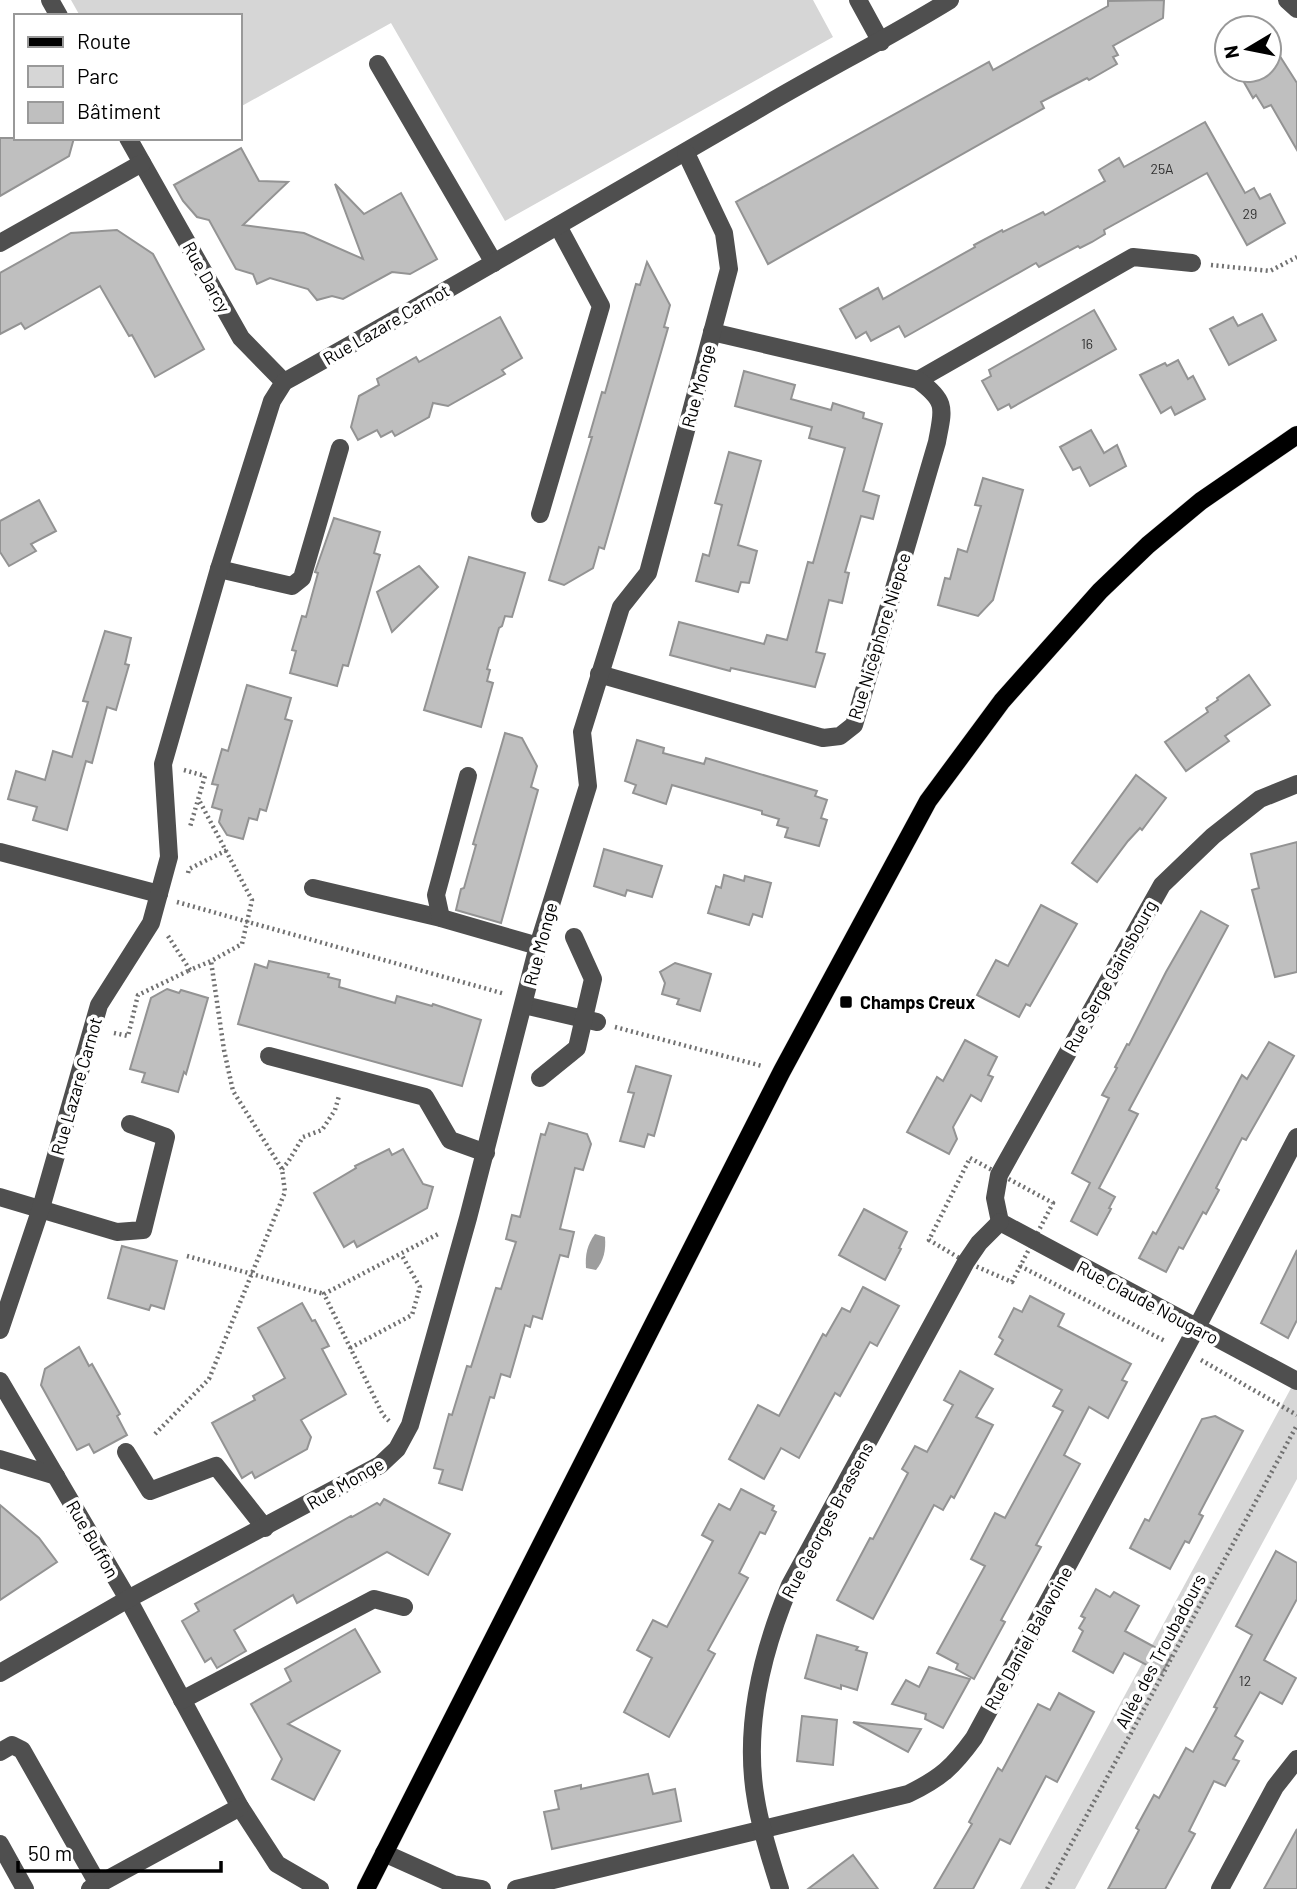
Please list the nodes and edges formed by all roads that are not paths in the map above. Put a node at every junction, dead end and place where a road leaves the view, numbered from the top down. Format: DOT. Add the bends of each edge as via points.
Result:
graph roads {
  1 [pos="858,0"];
  2 [pos="950,0"];
  3 [pos="1287,0"];
  4 [pos="1297,9"];
  5 [pos="881,42"];
  6 [pos="378,64"];
  7 [pos="129,140"];
  8 [pos="686,153"];
  9 [pos="142,163"];
  10 [pos="558,226"];
  11 [pos="0,243"];
  12 [pos="1192,262"];
  13 [pos="494,263"];
  14 [pos="712,332"];
  15 [pos="918,380"];
  16 [pos="284,383"];
  17 [pos="1297,435"];
  18 [pos="340,448"];
  19 [pos="540,514"];
  20 [pos="219,569"];
  21 [pos="598,674"];
  22 [pos="468,776"];
  23 [pos="1297,784"];
  24 [pos="0,852"];
  25 [pos="313,888"];
  26 [pos="159,894"];
  27 [pos="441,918"];
  28 [pos="574,937"];
  29 [pos="538,946"];
  30 [pos="524,1005"];
  31 [pos="590,1021"];
  32 [pos="269,1056"];
  33 [pos="541,1078"];
  34 [pos="130,1125"];
  35 [pos="1297,1137"];
  36 [pos="485,1153"];
  37 [pos="0,1197"];
  38 [pos="41,1208"];
  39 [pos="1000,1222"];
  40 [pos="1196,1329"];
  41 [pos="0,1330"];
  42 [pos="0,1381"];
  43 [pos="1297,1381"];
  44 [pos="126,1452"];
  45 [pos="0,1459"];
  46 [pos="56,1476"];
  47 [pos="265,1528"];
  48 [pos="128,1599"];
  49 [pos="404,1607"];
  50 [pos="0,1673"];
  51 [pos="182,1700"];
  52 [pos="0,1752"];
  53 [pos="1297,1759"];
  54 [pos="240,1807"];
  55 [pos="762,1829"];
  56 [pos="0,1844"];
  57 [pos="384,1853"];
  58 [pos="94,1887"];
  59 [pos="25,1889"];
  60 [pos="320,1889"];
  61 [pos="366,1889"];
  62 [pos="482,1889"];
  63 [pos="516,1889"];
  64 [pos="780,1889"];
  65 [pos="1220,1889"];
  1 -- 5 [label="street"];
  2 -- 5 [label="street, Rue Lazare Carnot"];
  3 -- 4 [label="street"];
  5 -- 8 [label="street, Rue Lazare Carnot"];
  6 -- 13 [label="street"];
  7 -- 9 [label="street, Rue Darcy"];
  8 -- 10 [label="street, Rue Lazare Carnot"];
  8 -- 14 [label="street, Rue Monge" via="724,233 729,269"];
  9 -- 11 [label="street"];
  9 -- 16 [label="street, Rue Darcy" via="241,338"];
  10 -- 13 [label="street, Rue Lazare Carnot"];
  10 -- 19 [label="street" via="601,306"];
  12 -- 15 [label="street" via="1133,257"];
  13 -- 16 [label="street, Rue Lazare Carnot"];
  14 -- 15 [label="street"];
  14 -- 21 [label="street, Rue Monge" via="648,573 621,607"];
  15 -- 21 [label="street, Rue Nicéphore Niepce" via="934,391 943,408 937,442 854,725 840,736 823,738"];
  16 -- 20 [label="street, Rue Lazare Carnot" via="272,401"];
  17 -- 57 [label="main road" via="1201,501 1100,591 1002,701 928,802 782,1071"];
  18 -- 20 [label="street" via="302,578 292,586"];
  20 -- 26 [label="street, Rue Lazare Carnot" via="163,764 169,856"];
  21 -- 29 [label="street, Rue Monge" via="582,732 588,786"];
  22 -- 27 [label="street" via="436,895"];
  23 -- 39 [label="street, Rue Serge Gainsbourg" via="1260,799 1162,885 999,1175 995,1198"];
  24 -- 26 [label="street"];
  25 -- 27 [label="street"];
  26 -- 38 [label="street, Rue Lazare Carnot" via="151,923 99,1005"];
  27 -- 29 [label="street"];
  28 -- 31 [label="street" via="593,979"];
  29 -- 30 [label="street, Rue Monge"];
  30 -- 31 [label="street"];
  30 -- 36 [label="street, Rue Monge"];
  31 -- 33 [label="street" via="577,1048"];
  32 -- 36 [label="street" via="425,1097 450,1140"];
  34 -- 38 [label="street" via="166,1138 143,1230 117,1232"];
  35 -- 40 [label="street, Rue Daniel Balavoine"];
  36 -- 47 [label="street, Rue Monge" via="410,1424 397,1449 380,1465"];
  37 -- 38 [label="street"];
  38 -- 41 [label="street, Rue Lazare Carnot"];
  39 -- 40 [label="street, Rue Claude Nougaro"];
  39 -- 55 [label="street, Rue Georges Brassens" via="966,1262 780,1609 759,1682 752,1729 753,1780"];
  40 -- 43 [label="street, Rue Claude Nougaro"];
  40 -- 55 [label="street, Rue Daniel Balavoine" via="974,1738 956,1762 935,1781 908,1794"];
  42 -- 46 [label="street, Rue Buffon"];
  44 -- 47 [label="street" via="150,1491 216,1466"];
  45 -- 46 [label="street"];
  46 -- 48 [label="street, Rue Buffon"];
  47 -- 48 [label="street, Rue Monge"];
  48 -- 50 [label="street, Rue Monge"];
  48 -- 51 [label="street, Rue Buffon"];
  49 -- 51 [label="street" via="374,1599"];
  51 -- 54 [label="street, Rue Buffon"];
  52 -- 58 [label="street" via="12,1745 22,1750"];
  53 -- 65 [label="street" via="1275,1787"];
  54 -- 58 [label="street"];
  54 -- 60 [label="street, Rue Buffon" via="277,1864"];
  55 -- 63 [label="street, Rue Daniel Balavoine"];
  55 -- 64 [label="street, Rue Georges Brassens"];
  56 -- 59 [label="street"];
  57 -- 61 [label="main road"];
  57 -- 62 [label="street" via="453,1884"];
}
